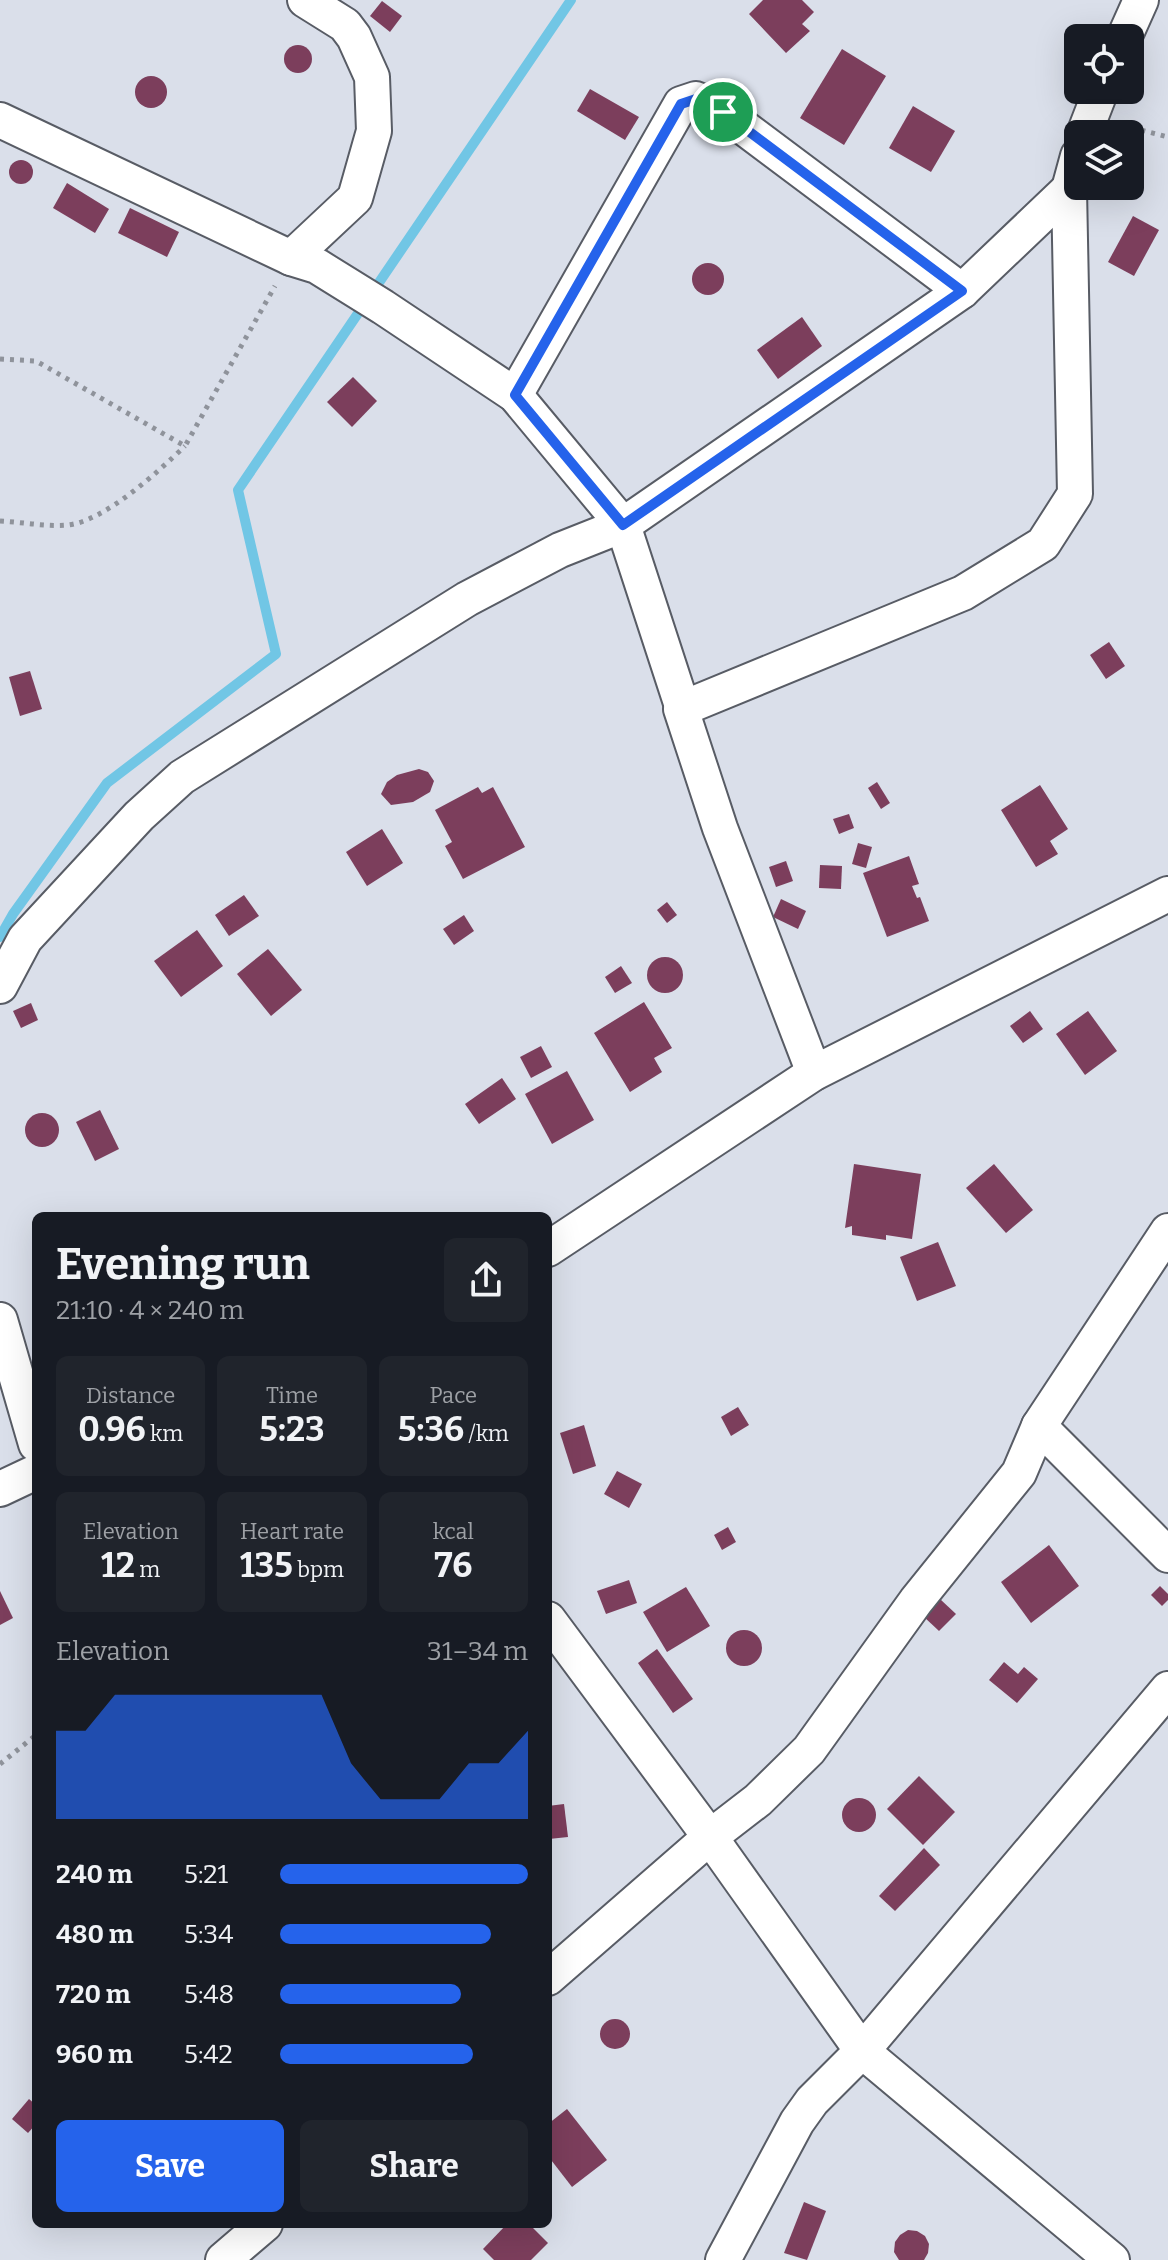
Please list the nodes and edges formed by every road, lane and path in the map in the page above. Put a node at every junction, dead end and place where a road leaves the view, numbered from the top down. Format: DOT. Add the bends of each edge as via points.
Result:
graph roads {
  1 [pos="305,0"];
  2 [pos="1141,0"];
  3 [pos="1130,24"];
  4 [pos="1091,114"];
  5 [pos="0,120"];
  6 [pos="1168,137"];
  7 [pos="1064,194"];
  8 [pos="1069,200"];
  9 [pos="304,262"];
  10 [pos="962,291"];
  11 [pos="0,359"];
  12 [pos="515,395"];
  13 [pos="185,446"];
  14 [pos="0,521"];
  15 [pos="623,525"];
  16 [pos="683,709"];
  17 [pos="1168,894"];
  18 [pos="0,986"];
  19 [pos="814,1073"];
  20 [pos="1168,1231"];
  21 [pos="552,1246"];
  22 [pos="0,1320"];
  23 [pos="1039,1426"];
  24 [pos="32,1430"];
  25 [pos="32,1474"];
  26 [pos="0,1489"];
  27 [pos="1168,1555"];
  28 [pos="552,1624"];
  29 [pos="1168,1689"];
  30 [pos="32,1738"];
  31 [pos="0,1764"];
  32 [pos="710,1837"];
  33 [pos="552,1975"];
  34 [pos="862,2051"];
  35 [pos="260,2228"];
  36 [pos="223,2260"];
  37 [pos="723,2260"];
  38 [pos="1112,2260"];
  1 -- 9 [label="street" via="345,25 354,37 372,77 374,131 355,198"];
  2 -- 3 [label="street"];
  4 -- 6 [label="path"];
  5 -- 9 [label="street"];
  7 -- 10 [label="street"];
  8 -- 16 [label="street" via="1075,494 1043,544 963,593"];
  9 -- 12 [label="street" via="383,307"];
  9 -- 13 [label="path"];
  10 -- 12 [label="street" via="723,112 696,99 681,104"];
  10 -- 15 [label="street"];
  11 -- 13 [label="path" via="36,361"];
  12 -- 15 [label="street"];
  13 -- 14 [label="path" via="144,485 70,525"];
  15 -- 16 [label="street"];
  15 -- 18 [label="street" via="560,550 467,599 182,777 25,939"];
  16 -- 19 [label="street" via="699,770"];
  17 -- 19 [label="street"];
  19 -- 21 [label="street"];
  20 -- 23 [label="street"];
  22 -- 24 [label="street"];
  23 -- 27 [label="street"];
  23 -- 32 [label="street" via="1019,1473 916,1601 809,1750"];
  25 -- 26 [label="street"];
  28 -- 32 [label="street"];
  29 -- 34 [label="street"];
  30 -- 31 [label="path"];
  32 -- 33 [label="street"];
  32 -- 34 [label="street"];
  34 -- 37 [label="street" via="797,2122"];
  34 -- 38 [label="street"];
  35 -- 36 [label="street"];
}
